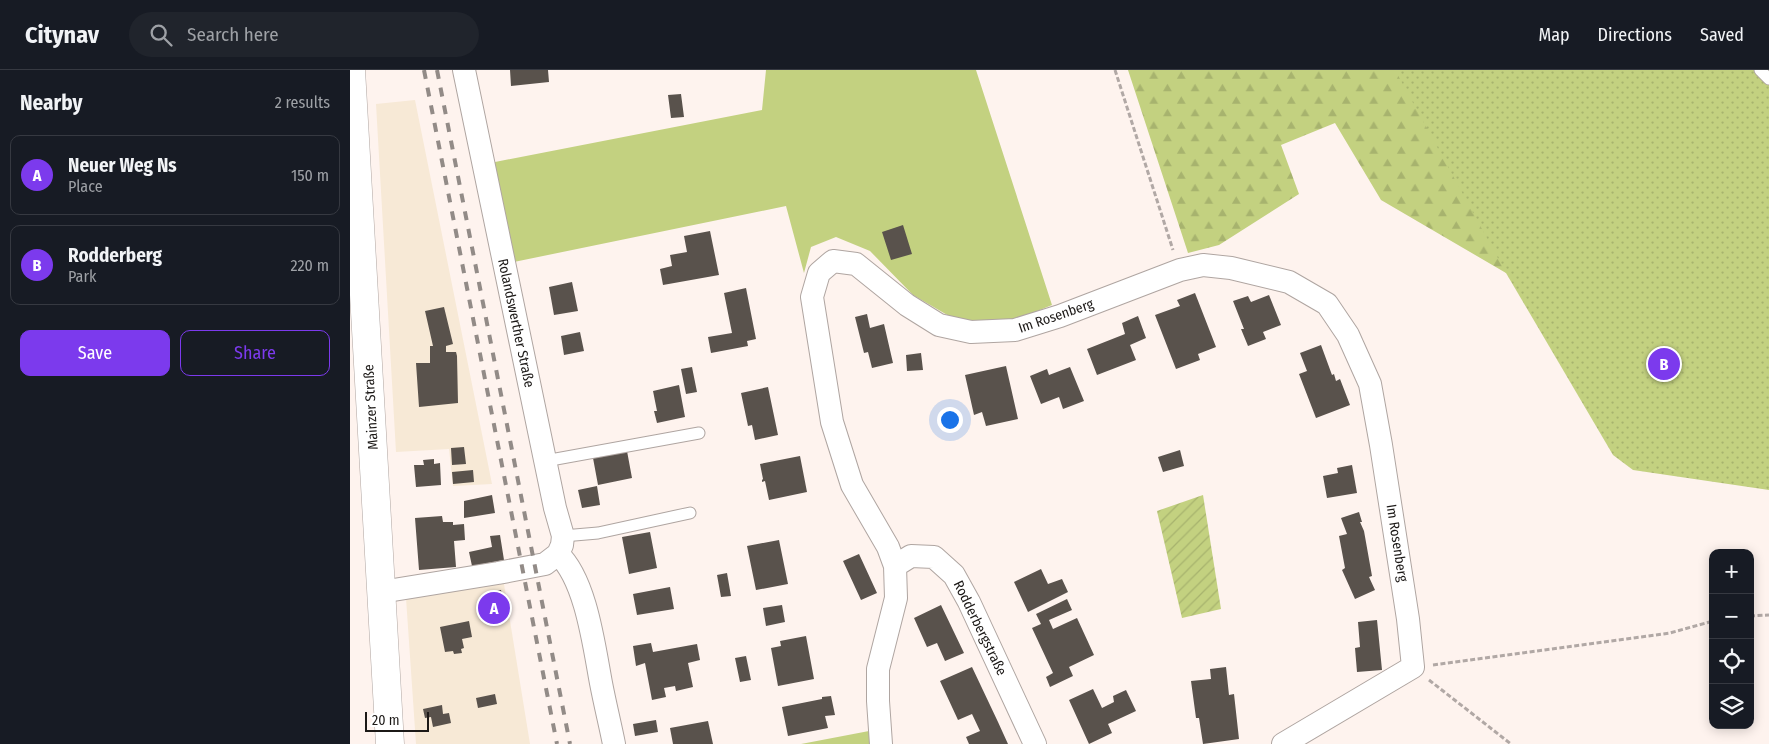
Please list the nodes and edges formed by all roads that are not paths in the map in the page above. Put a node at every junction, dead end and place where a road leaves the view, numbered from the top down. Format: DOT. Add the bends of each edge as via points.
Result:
graph roads {
  1 [pos="351,70"];
  2 [pos="1760,70"];
  3 [pos="1769,79"];
  4 [pos="466,81"];
  5 [pos="699,433"];
  6 [pos="545,461"];
  7 [pos="690,513"];
  8 [pos="561,545"];
  9 [pos="895,566"];
  10 [pos="381,592"];
  11 [pos="390,744"];
  12 [pos="614,744"];
  13 [pos="881,744"];
  14 [pos="1035,744"];
  15 [pos="1283,744"];
  1 -- 10 [label="main road, Mainzer Straße"];
  2 -- 3 [label="lane"];
  4 -- 6 [label="street, Rolandswerther Straße"];
  5 -- 6 [label="lane"];
  6 -- 8 [label="street, Rolandswerther Straße"];
  7 -- 8 [label="lane" via="598,533"];
  8 -- 10 [label="street" via="545,564"];
  8 -- 12 [label="street, Rolandswerther Straße" via="582,596"];
  9 -- 13 [label="street, Im Rosenberg" via="896,598 878,669"];
  9 -- 14 [label="street, Rodderbergstraße" via="911,556 934,557 954,575"];
  9 -- 15 [label="street, Im Rosenberg" via="888,547 852,485 832,422 812,296 819,273 833,261 856,264 906,306 939,325 971,332 1015,330 1180,270 1203,265 1289,282 1327,304 1348,334 1370,384 1407,609 1413,667"];
  10 -- 11 [label="main road, Mainzer Straße"];
}
